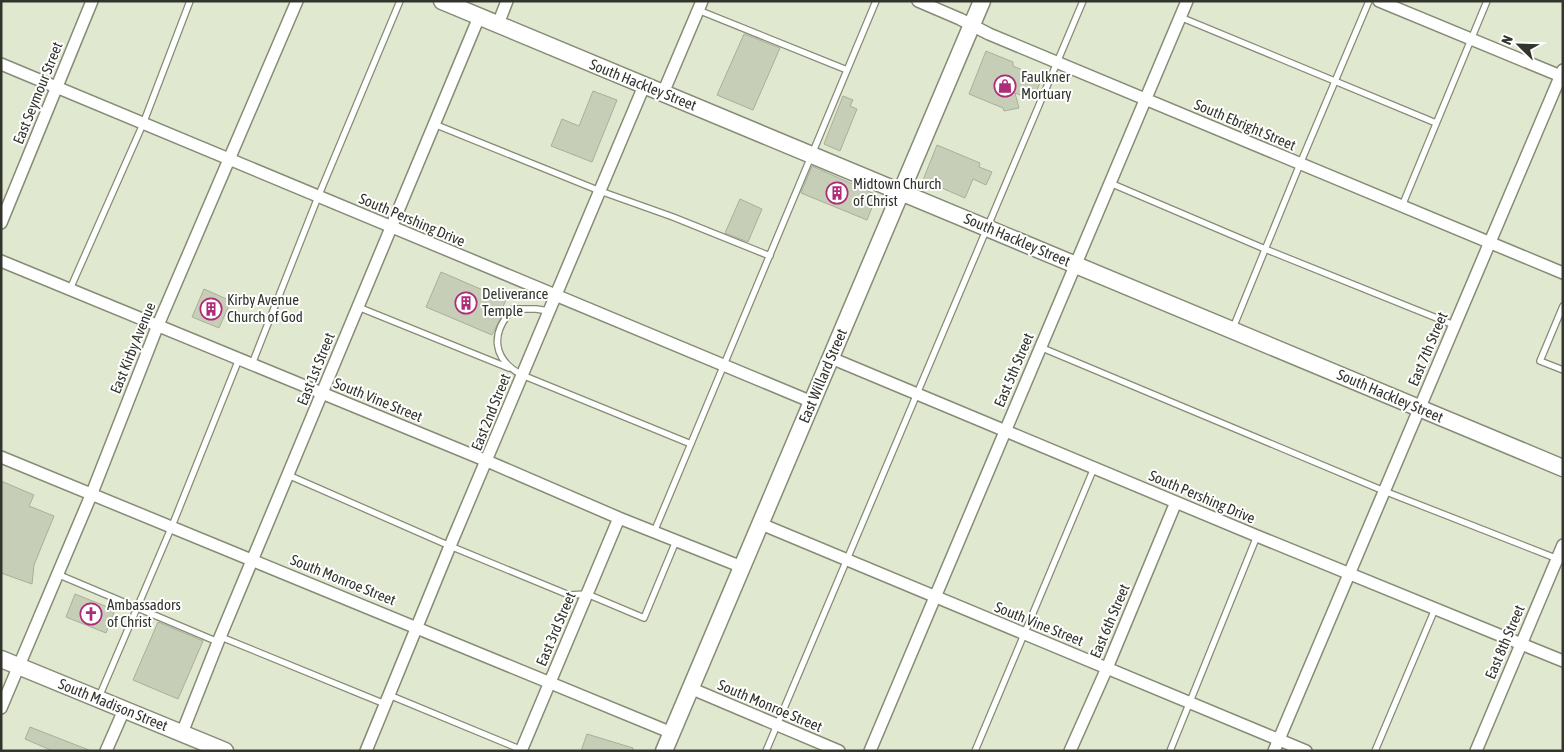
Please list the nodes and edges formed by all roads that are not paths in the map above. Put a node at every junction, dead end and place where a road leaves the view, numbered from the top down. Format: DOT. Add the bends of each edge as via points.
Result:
graph roads {
  1 [pos="92,1"];
  2 [pos="190,1"];
  3 [pos="297,1"];
  4 [pos="400,1"];
  5 [pos="442,1"];
  6 [pos="507,1"];
  7 [pos="876,1"];
  8 [pos="918,1"];
  9 [pos="982,1"];
  10 [pos="1083,1"];
  11 [pos="1187,1"];
  12 [pos="1368,1"];
  13 [pos="1487,1"];
  14 [pos="1386,2"];
  15 [pos="700,6"];
  16 [pos="479,17"];
  17 [pos="1180,17"];
  18 [pos="498,24"];
  19 [pos="972,25"];
  20 [pos="1472,40"];
  21 [pos="1058,63"];
  22 [pos="1,64"];
  23 [pos="847,70"];
  24 [pos="1562,74"];
  25 [pos="1334,82"];
  26 [pos="644,86"];
  27 [pos="56,88"];
  28 [pos="663,93"];
  29 [pos="1146,100"];
  30 [pos="1436,123"];
  31 [pos="143,124"];
  32 [pos="434,124"];
  33 [pos="812,155"];
  34 [pos="228,160"];
  35 [pos="1300,164"];
  36 [pos="1110,183"];
  37 [pos="600,191"];
  38 [pos="902,192"];
  39 [pos="318,197"];
  40 [pos="1402,206"];
  41 [pos="1,223"];
  42 [pos="391,227"];
  43 [pos="986,227"];
  44 [pos="1489,243"];
  45 [pos="1265,249"];
  46 [pos="770,256"];
  47 [pos="1,261"];
  48 [pos="1075,264"];
  49 [pos="1563,273"];
  50 [pos="70,289"];
  51 [pos="555,295"];
  52 [pos="1563,306"];
  53 [pos="358,307"];
  54 [pos="549,311"];
  55 [pos="158,325"];
  56 [pos="1454,325"];
  57 [pos="1232,330"];
  58 [pos="1040,347"];
  59 [pos="831,358"];
  60 [pos="240,359"];
  61 [pos="252,364"];
  62 [pos="724,366"];
  63 [pos="510,368"];
  64 [pos="1563,370"];
  65 [pos="522,375"];
  66 [pos="322,393"];
  67 [pos="916,394"];
  68 [pos="812,402"];
  69 [pos="1419,408"];
  70 [pos="1005,431"];
  71 [pos="691,444"];
  72 [pos="1,457"];
  73 [pos="487,461"];
  74 [pos="1094,468"];
  75 [pos="1563,468"];
  76 [pos="288,475"];
  77 [pos="1384,490"];
  78 [pos="92,493"];
  79 [pos="1176,502"];
  80 [pos="619,518"];
  81 [pos="761,524"];
  82 [pos="172,526"];
  83 [pos="654,532"];
  84 [pos="1257,536"];
  85 [pos="676,541"];
  86 [pos="1563,545"];
  87 [pos="450,546"];
  88 [pos="252,559"];
  89 [pos="847,560"];
  90 [pos="1560,560"];
  91 [pos="742,567"];
  92 [pos="57,574"];
  93 [pos="1349,574"];
  94 [pos="587,594"];
  95 [pos="935,597"];
  96 [pos="136,609"];
  97 [pos="1436,609"];
  98 [pos="417,626"];
  99 [pos="1023,634"];
  100 [pos="220,640"];
  101 [pos="1521,643"];
  102 [pos="1,659"];
  103 [pos="1563,661"];
  104 [pos="19,666"];
  105 [pos="1107,668"];
  106 [pos="550,682"];
  107 [pos="690,688"];
  108 [pos="98,699"];
  109 [pos="387,699"];
  110 [pos="1191,703"];
  111 [pos="1,708"];
  112 [pos="124,710"];
  113 [pos="777,724"];
  114 [pos="182,733"];
  115 [pos="672,733"];
  116 [pos="1279,740"];
  117 [pos="522,750"];
  118 [pos="106,751"];
  119 [pos="225,751"];
  120 [pos="366,751"];
  121 [pos="664,751"];
  122 [pos="766,751"];
  123 [pos="838,751"];
  124 [pos="870,751"];
  125 [pos="974,751"];
  126 [pos="1070,751"];
  127 [pos="1170,751"];
  128 [pos="1274,751"];
  129 [pos="1306,751"];
  130 [pos="1375,751"];
  131 [pos="1476,751"];
  1 -- 27 [label="street, East Seymour Street"];
  2 -- 31 [label="lane"];
  3 -- 34 [label="street, East Kirby Avenue"];
  4 -- 39 [label="lane"];
  5 -- 16 [label="street, South Hackley Street"];
  6 -- 18 [label="street"];
  7 -- 23 [label="lane"];
  8 -- 19 [label="street, South Ebright Street"];
  9 -- 19 [label="street, East Willard Street"];
  10 -- 21 [label="lane"];
  11 -- 17 [label="street, East 5th Street"];
  12 -- 25 [label="lane"];
  13 -- 20 [label="lane"];
  14 -- 20 [label="street"];
  15 -- 23 [label="lane"];
  15 -- 28 [label="street"];
  16 -- 18 [label="street, South Hackley Street"];
  16 -- 32 [label="street, East 1st Street"];
  17 -- 25 [label="lane"];
  17 -- 29 [label="street, East 5th Street"];
  18 -- 26 [label="street, South Hackley Street"];
  19 -- 21 [label="street, South Ebright Street"];
  19 -- 38 [label="street, East Willard Street"];
  20 -- 24 [label="street"];
  20 -- 30 [label="lane"];
  21 -- 29 [label="street, South Ebright Street"];
  21 -- 43 [label="lane"];
  22 -- 27 [label="street, South Pershing Drive"];
  23 -- 33 [label="lane"];
  24 -- 44 [label="street, East 7th Street"];
  25 -- 30 [label="lane"];
  25 -- 35 [label="lane"];
  26 -- 28 [label="street, South Hackley Street"];
  26 -- 37 [label="street, East 2nd Street"];
  27 -- 31 [label="street, South Pershing Drive"];
  27 -- 41 [label="street, East Seymour Street"];
  28 -- 33 [label="street, South Hackley Street"];
  29 -- 35 [label="street, South Ebright Street"];
  29 -- 36 [label="street, East 5th Street"];
  30 -- 40 [label="lane"];
  31 -- 34 [label="street, South Pershing Drive"];
  31 -- 50 [label="lane"];
  32 -- 37 [label="lane"];
  32 -- 42 [label="street, East 1st Street"];
  33 -- 38 [label="street, South Hackley Street"];
  33 -- 46 [label="lane"];
  34 -- 39 [label="street, South Pershing Drive"];
  34 -- 55 [label="street, East Kirby Avenue"];
  35 -- 40 [label="street, South Ebright Street"];
  35 -- 45 [label="lane"];
  36 -- 45 [label="lane"];
  36 -- 48 [label="street, East 5th Street"];
  37 -- 46 [label="lane"];
  37 -- 51 [label="street, East 2nd Street"];
  38 -- 43 [label="street, South Hackley Street"];
  38 -- 59 [label="street, East Willard Street"];
  39 -- 42 [label="street, South Pershing Drive"];
  39 -- 61 [label="lane"];
  40 -- 44 [label="street, South Ebright Street"];
  42 -- 51 [label="street, South Pershing Drive"];
  42 -- 53 [label="street, East 1st Street"];
  43 -- 48 [label="street, South Hackley Street"];
  43 -- 67 [label="lane"];
  44 -- 49 [label="street, South Ebright Street"];
  44 -- 56 [label="street, East 7th Street"];
  45 -- 56 [label="lane"];
  45 -- 57 [label="lane"];
  46 -- 62 [label="lane"];
  47 -- 50 [label="street, South Vine Street"];
  48 -- 57 [label="street, South Hackley Street"];
  48 -- 58 [label="street, East 5th Street"];
  50 -- 55 [label="street, South Vine Street"];
  51 -- 54 [label="street, East 2nd Street"];
  51 -- 62 [label="street, South Pershing Drive"];
  52 -- 64 [label="lane" via="1540,360"];
  53 -- 63 [label="lane"];
  53 -- 66 [label="street, East 1st Street"];
  54 -- 63 [label="lane" via="513,309 505,317 497,349"];
  54 -- 65 [label="street, East 2nd Street"];
  55 -- 60 [label="street, South Vine Street"];
  55 -- 78 [label="street, East Kirby Avenue"];
  56 -- 69 [label="street, East 7th Street"];
  57 -- 69 [label="street, South Hackley Street"];
  58 -- 70 [label="street, East 5th Street"];
  58 -- 77 [label="lane"];
  59 -- 67 [label="street, South Pershing Drive"];
  59 -- 68 [label="street, East Willard Street"];
  60 -- 61 [label="street, South Vine Street"];
  60 -- 82 [label="lane"];
  61 -- 66 [label="street, South Vine Street"];
  62 -- 68 [label="street, South Pershing Drive"];
  62 -- 71 [label="lane"];
  63 -- 65 [label="lane"];
  65 -- 71 [label="lane"];
  65 -- 73 [label="street, East 2nd Street"];
  66 -- 73 [label="street, South Vine Street"];
  66 -- 76 [label="street, East 1st Street"];
  67 -- 70 [label="street, South Pershing Drive"];
  67 -- 89 [label="lane"];
  68 -- 81 [label="street, East Willard Street"];
  69 -- 75 [label="street, South Hackley Street"];
  69 -- 77 [label="street, East 7th Street"];
  70 -- 74 [label="street, South Pershing Drive"];
  70 -- 95 [label="street, East 5th Street"];
  71 -- 83 [label="lane"];
  72 -- 78 [label="street, South Monroe Street"];
  73 -- 80 [label="street, South Vine Street"];
  73 -- 87 [label="street, East 2nd Street"];
  74 -- 79 [label="street, South Pershing Drive"];
  74 -- 99 [label="lane"];
  76 -- 87 [label="lane"];
  76 -- 88 [label="street, East 1st Street"];
  77 -- 90 [label="lane"];
  77 -- 93 [label="street, East 7th Street"];
  78 -- 82 [label="street, South Monroe Street"];
  78 -- 92 [label="street, East Kirby Avenue"];
  79 -- 84 [label="street, South Pershing Drive"];
  79 -- 105 [label="street, East 6th Street"];
  80 -- 83 [label="street, South Vine Street"];
  80 -- 94 [label="street, East 3rd Street"];
  81 -- 89 [label="street, South Vine Street"];
  81 -- 91 [label="street, East Willard Street"];
  82 -- 88 [label="street, South Monroe Street"];
  82 -- 96 [label="lane"];
  83 -- 85 [label="street, South Vine Street"];
  84 -- 93 [label="street, South Pershing Drive"];
  84 -- 110 [label="lane"];
  85 -- 91 [label="street, South Vine Street"];
  85 -- 94 [label="lane" via="644,618"];
  86 -- 90 [label="street, East 8th Street"];
  87 -- 94 [label="lane" via="569,595"];
  87 -- 98 [label="street, East 2nd Street"];
  88 -- 98 [label="street, South Monroe Street"];
  88 -- 100 [label="street, East 1st Street"];
  89 -- 95 [label="street, South Vine Street"];
  89 -- 113 [label="lane"];
  90 -- 101 [label="street, East 8th Street"];
  91 -- 107 [label="street, East Willard Street"];
  92 -- 96 [label="lane"];
  92 -- 104 [label="street, East Kirby Avenue"];
  93 -- 97 [label="street, South Pershing Drive"];
  93 -- 116 [label="street, East 7th Street"];
  94 -- 106 [label="street, East 3rd Street"];
  95 -- 99 [label="street, South Vine Street"];
  95 -- 124 [label="street, East 5th Street"];
  96 -- 100 [label="lane"];
  96 -- 108 [label="lane"];
  97 -- 101 [label="street, South Pershing Drive"];
  97 -- 130 [label="lane"];
  98 -- 106 [label="street, South Monroe Street"];
  98 -- 109 [label="street, East 2nd Street"];
  99 -- 105 [label="street, South Vine Street"];
  99 -- 125 [label="lane"];
  100 -- 109 [label="lane"];
  100 -- 114 [label="street, East 1st Street"];
  101 -- 103 [label="street, South Pershing Drive"];
  101 -- 131 [label="street, East 8th Street"];
  102 -- 104 [label="street, South Madison Street"];
  104 -- 108 [label="street, South Madison Street"];
  104 -- 111 [label="street, East Kirby Avenue"];
  105 -- 110 [label="street, South Vine Street"];
  105 -- 126 [label="street, East 6th Street"];
  106 -- 115 [label="street, South Monroe Street"];
  106 -- 117 [label="street, East 3rd Street"];
  107 -- 113 [label="street, South Monroe Street"];
  107 -- 115 [label="street, East Willard Street"];
  108 -- 112 [label="street, South Madison Street"];
  109 -- 117 [label="lane"];
  109 -- 120 [label="street, East 2nd Street"];
  110 -- 116 [label="street, South Vine Street"];
  110 -- 127 [label="lane"];
  112 -- 114 [label="street, South Madison Street"];
  112 -- 118 [label="street"];
  113 -- 122 [label="lane"];
  113 -- 123 [label="street, South Monroe Street"];
  114 -- 119 [label="street, South Madison Street"];
  115 -- 121 [label="street, East Willard Street"];
  116 -- 128 [label="street, East 7th Street"];
  116 -- 129 [label="street, South Vine Street"];
}
